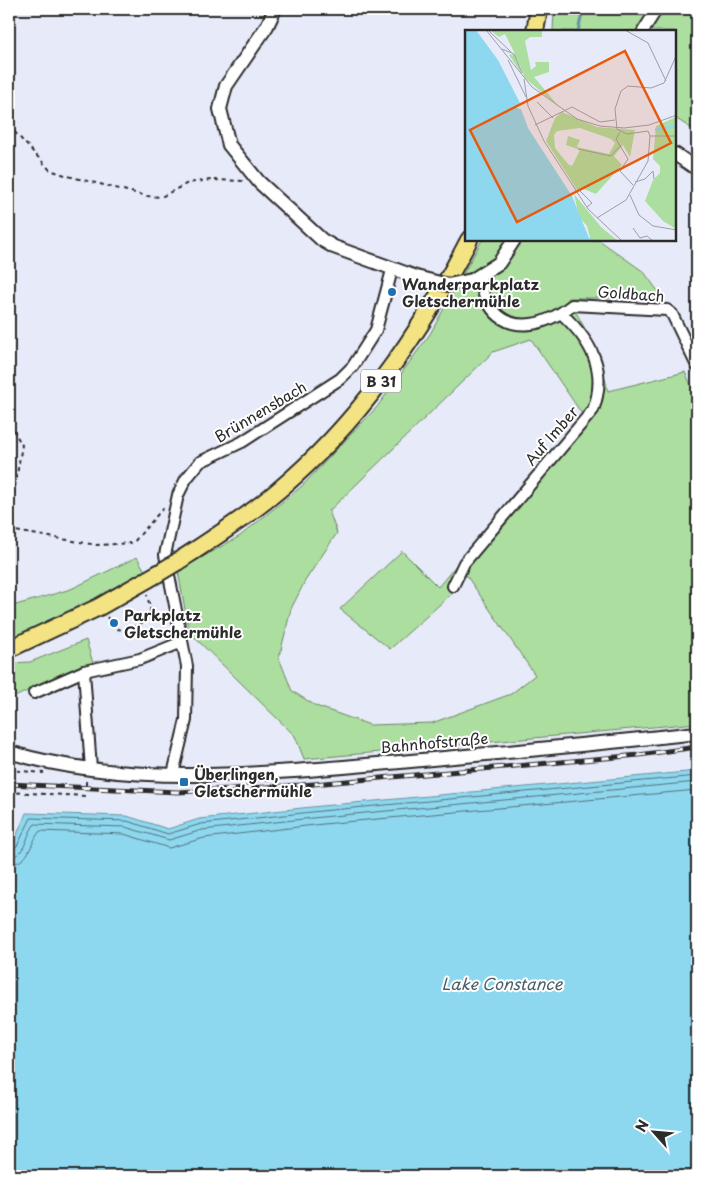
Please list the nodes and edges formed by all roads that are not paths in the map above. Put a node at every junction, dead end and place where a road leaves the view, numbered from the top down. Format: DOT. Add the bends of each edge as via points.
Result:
graph roads {
  1 [pos="275,9"];
  2 [pos="539,9"];
  3 [pos="656,9"];
  4 [pos="535,30"];
  5 [pos="645,30"];
  6 [pos="676,155"];
  7 [pos="697,169"];
  8 [pos="468,241"];
  9 [pos="513,241"];
  10 [pos="392,270"];
  11 [pos="476,278"];
  12 [pos="562,314"];
  13 [pos="697,366"];
  14 [pos="454,586"];
  15 [pos="182,642"];
  16 [pos="9,649"];
  17 [pos="84,671"];
  18 [pos="34,693"];
  19 [pos="697,733"];
  20 [pos="9,752"];
  21 [pos="91,773"];
  22 [pos="173,774"];
  1 -- 10 [label="street" via="226,86 220,109 229,145 259,182 322,240"];
  2 -- 4 [label="main road"];
  3 -- 5 [label="street"];
  6 -- 7 [label="street"];
  8 -- 16 [label="main road, B 31, bridge" via="406,348 355,414 265,501 157,574 99,607"];
  9 -- 11 [label="street" via="499,263"];
  10 -- 11 [label="street, bridge" via="448,285"];
  10 -- 15 [label="street, Brünnensbach" via="376,330 353,366 340,379 242,442 200,462 186,479 178,494 165,555"];
  11 -- 12 [label="street" via="497,316 510,324 528,326"];
  12 -- 13 [label="street, Goldbach" via="572,306 667,310 672,314"];
  12 -- 14 [label="street, Auf Imber" via="579,330 601,378 593,410 464,563"];
  15 -- 17 [label="street" via="140,659"];
  15 -- 22 [label="street, Brünnensbach" via="187,666 186,720"];
  17 -- 18 [label="street"];
  17 -- 21 [label="street"];
  19 -- 22 [label="street, Bahnhofstraße" via="299,771"];
  20 -- 21 [label="street, Bahnhofstraße"];
  21 -- 22 [label="street, Bahnhofstraße"];
}
